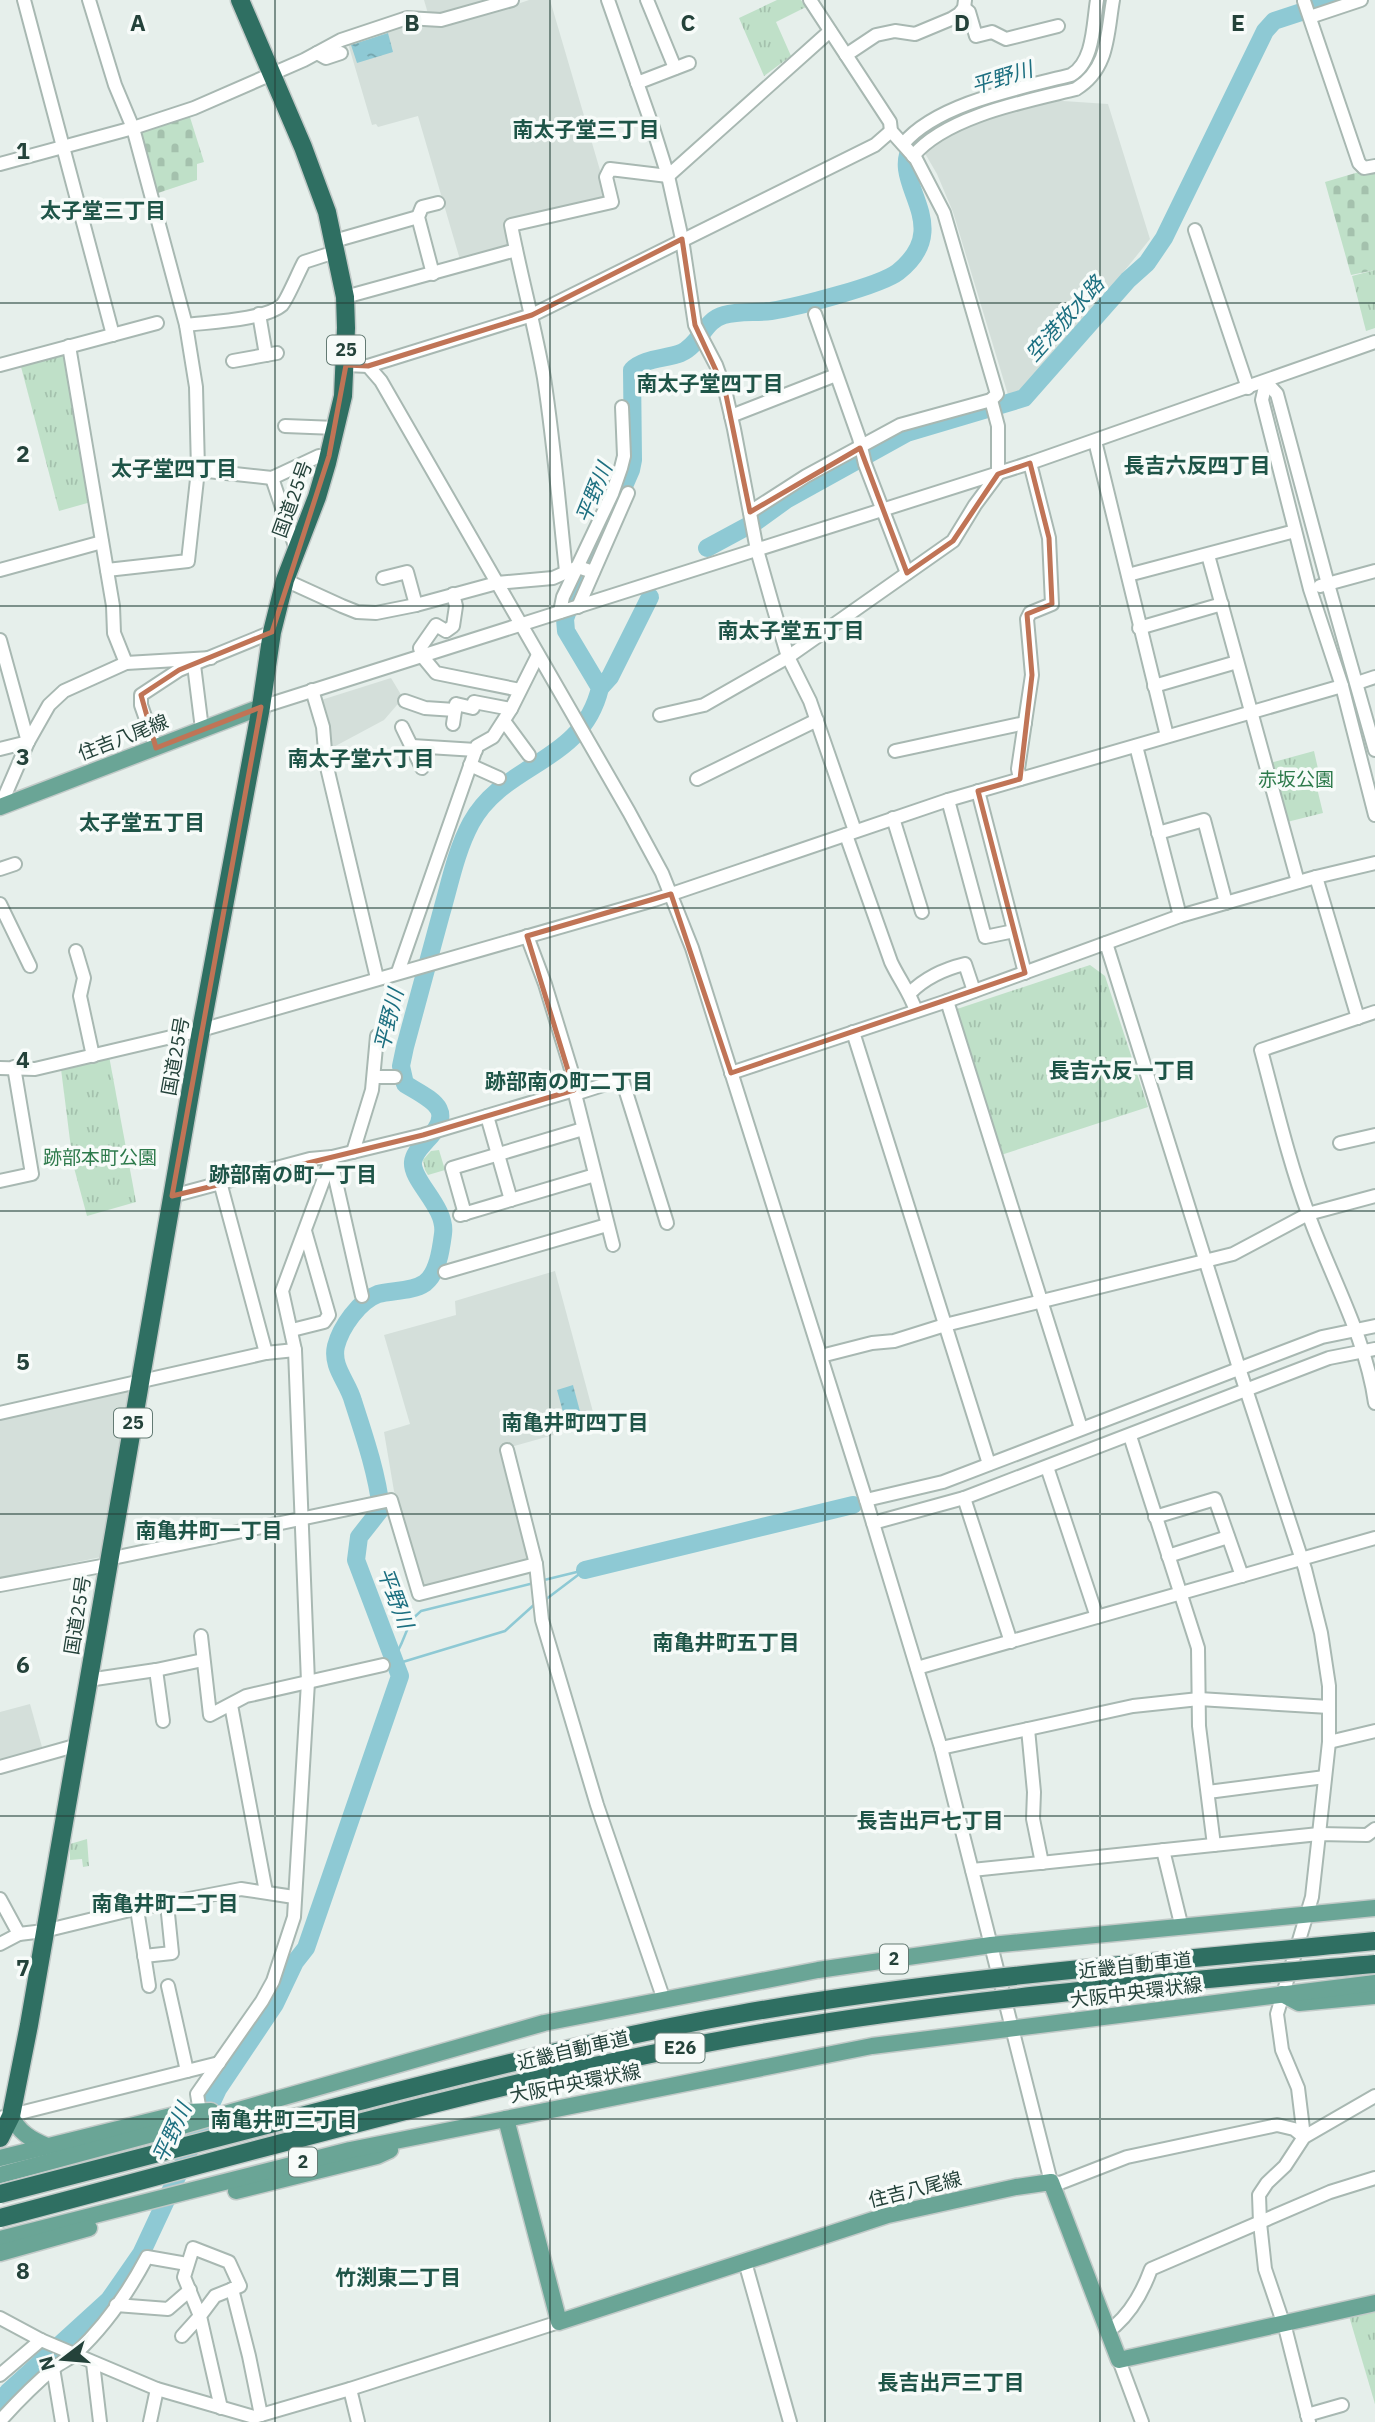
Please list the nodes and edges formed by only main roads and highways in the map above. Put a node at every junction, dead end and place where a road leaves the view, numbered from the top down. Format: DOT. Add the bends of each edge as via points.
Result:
graph roads {
  1 [pos="240,0"];
  2 [pos="261,707"];
  3 [pos="0,807"];
  4 [pos="1375,1908"];
  5 [pos="1375,1941"];
  6 [pos="1375,1964"];
  7 [pos="1375,1983"];
  8 [pos="1282,1994"];
  9 [pos="1375,1996"];
  10 [pos="242,2108"];
  11 [pos="5,2117"];
  12 [pos="506,2119"];
  13 [pos="0,2137"];
  14 [pos="418,2138"];
  15 [pos="47,2146"];
  16 [pos="0,2158"];
  17 [pos="0,2175"];
  18 [pos="0,2194"];
  19 [pos="0,2218"];
  20 [pos="0,2241"];
  21 [pos="17,2248"];
  22 [pos="0,2253"];
  23 [pos="1375,2303"];
  1 -- 2 [label="highway, 国道25号 / 25" via="327,212 345,297 343,396 317,498 285,580"];
  2 -- 3 [label="main road, 住吉八尾線"];
  2 -- 11 [label="highway, 国道25号 / 25" via="29,2025"];
  4 -- 10 [label="main road, 2" via="991,1945 818,1970 544,2023"];
  5 -- 18 [label="highway, 近畿自動車道 / E26, bridge" via="939,1984 734,2015 453,2077"];
  6 -- 19 [label="highway, 近畿自動車道 / E26, bridge" via="944,2006 740,2036 448,2101"];
  7 -- 8 [label="main road, 大阪中央環状線 / 2"];
  8 -- 9 [label="main road, 2" via="1299,2004"];
  8 -- 12 [label="main road, 大阪中央環状線 / 2" via="872,2046"];
  10 -- 15 [label="main road, 2" via="187,2112"];
  10 -- 17 [label="main road, 2"];
  11 -- 13 [label="highway, 国道25号 / 25"];
  11 -- 15 [label="main road" via="32,2140"];
  12 -- 14 [label="main road, 大阪中央環状線 / 2"];
  12 -- 23 [label="main road, 住吉八尾線" via="559,2322 888,2215 1051,2182 1119,2360"];
  14 -- 20 [label="main road, 大阪中央環状線 / 2" via="350,2150"];
  14 -- 21 [label="main road" via="377,2156"];
  15 -- 16 [label="main road, 2"];
  20 -- 21 [label="main road"];
  21 -- 22 [label="main road"];
}
